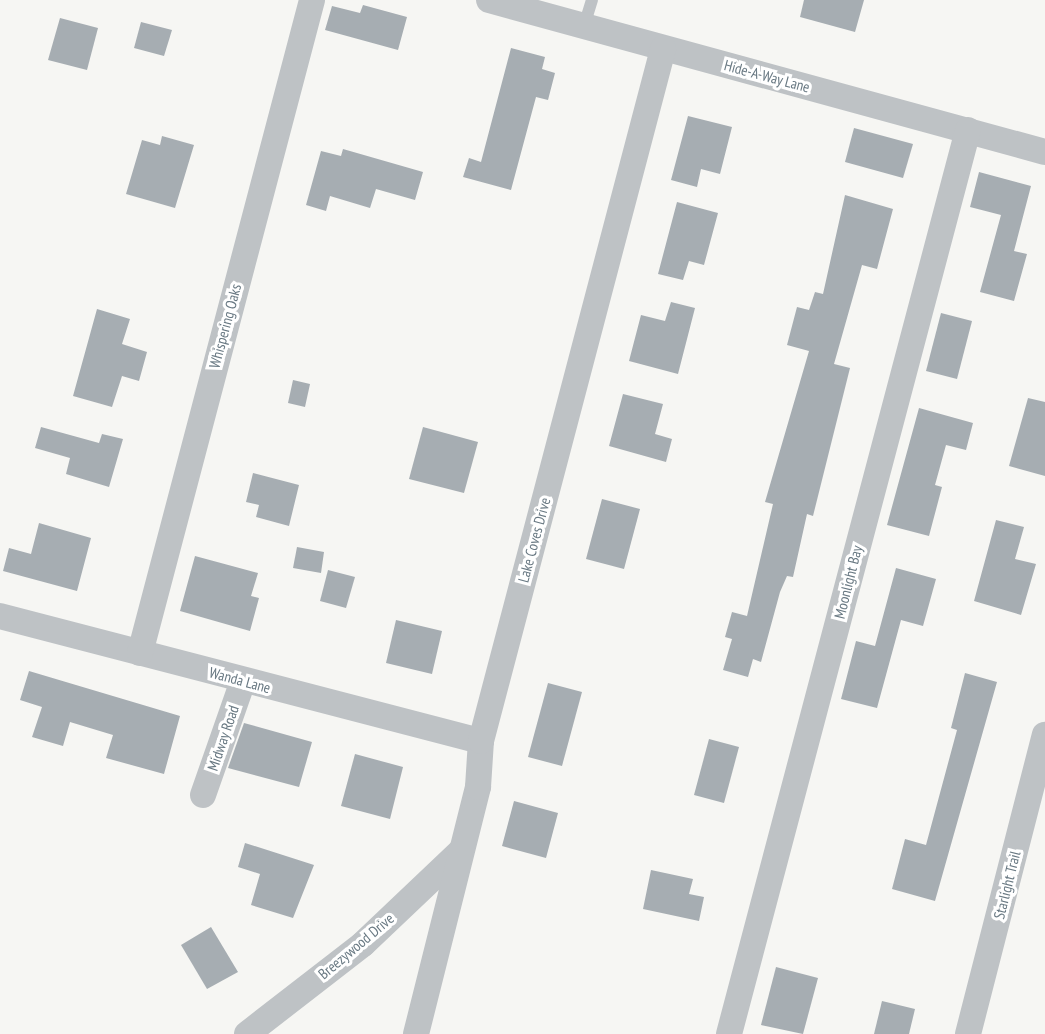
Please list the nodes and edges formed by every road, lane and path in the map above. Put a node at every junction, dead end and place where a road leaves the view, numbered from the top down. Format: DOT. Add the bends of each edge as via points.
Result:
graph roads {
  1 [pos="312,0"];
  2 [pos="489,0"];
  3 [pos="592,0"];
  4 [pos="584,26"];
  5 [pos="663,49"];
  6 [pos="968,130"];
  7 [pos="1045,152"];
  8 [pos="0,616"];
  9 [pos="140,653"];
  10 [pos="243,681"];
  11 [pos="1045,735"];
  12 [pos="481,741"];
  13 [pos="203,795"];
  14 [pos="460,852"];
  15 [pos="247,1034"];
  16 [pos="416,1034"];
  17 [pos="729,1034"];
  18 [pos="968,1034"];
  1 -- 9 [label="street, Whispering Oaks"];
  2 -- 4 [label="street, Hide-A-Way Lane"];
  3 -- 4 [label="lane"];
  4 -- 5 [label="street, Hide-A-Way Lane"];
  5 -- 6 [label="street, Hide-A-Way Lane"];
  5 -- 12 [label="street, Lake Coves Drive"];
  6 -- 7 [label="street, Hide-A-Way Lane"];
  6 -- 17 [label="street, Moonlight Bay"];
  8 -- 9 [label="street, Wanda Lane"];
  9 -- 10 [label="street, Wanda Lane"];
  10 -- 12 [label="street, Wanda Lane"];
  10 -- 13 [label="street, Midway Road"];
  11 -- 18 [label="street, Starlight Trail"];
  12 -- 14 [label="street, Lake Coves Drive" via="478,787"];
  14 -- 15 [label="street, Breezywood Drive" via="363,944"];
  14 -- 16 [label="street, Lake Coves Drive"];
}
